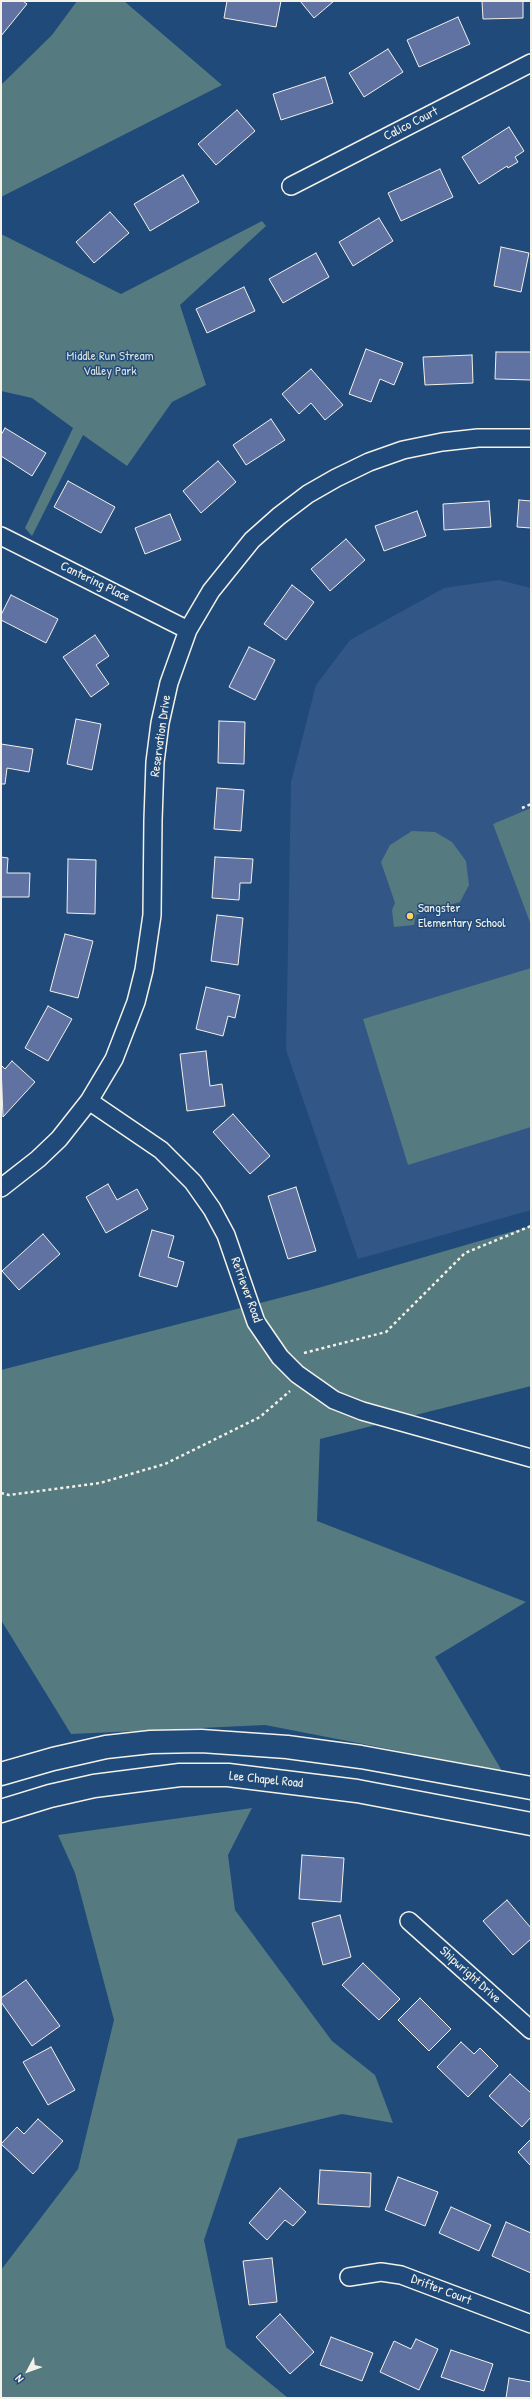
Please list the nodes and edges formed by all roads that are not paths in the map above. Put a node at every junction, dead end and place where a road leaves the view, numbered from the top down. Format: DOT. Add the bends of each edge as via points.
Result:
graph roads {
  1 [pos="531,63"];
  2 [pos="290,186"];
  3 [pos="531,438"];
  4 [pos="1,536"];
  5 [pos="188,630"];
  6 [pos="89,1101"];
  7 [pos="1,1188"];
  8 [pos="531,1458"];
  9 [pos="1,1774"];
  10 [pos="524,1788"];
  11 [pos="1,1811"];
  12 [pos="521,1822"];
  13 [pos="409,1921"];
  14 [pos="531,2030"];
  15 [pos="349,2277"];
  16 [pos="531,2324"];
  1 -- 2 [label="street, Calico Court"];
  3 -- 5 [label="street, Reservation Drive" via="478,438 403,450 369,462 336,478 290,507 252,540 228,567"];
  4 -- 5 [label="street, Cantering Place"];
  5 -- 6 [label="street, Reservation Drive" via="169,683 160,722 155,762 152,915 144,970 136,1002 114,1058"];
  6 -- 7 [label="street, Reservation Drive" via="53,1144"];
  6 -- 8 [label="street, Retriever Road" via="161,1150 193,1182 226,1235 256,1322 280,1357 303,1379 334,1400 362,1411"];
  9 -- 10 [label="main road" via="53,1758 106,1747 151,1742 201,1741 288,1747 360,1757"];
  10 -- 12 [label="main road"];
  11 -- 12 [label="main road, Lee Chapel Road" via="94,1786 180,1775 228,1775 357,1791"];
  13 -- 14 [label="street, Shipwright Drive"];
  15 -- 16 [label="street, Drifter Court" via="381,2272 401,2275"];
}
